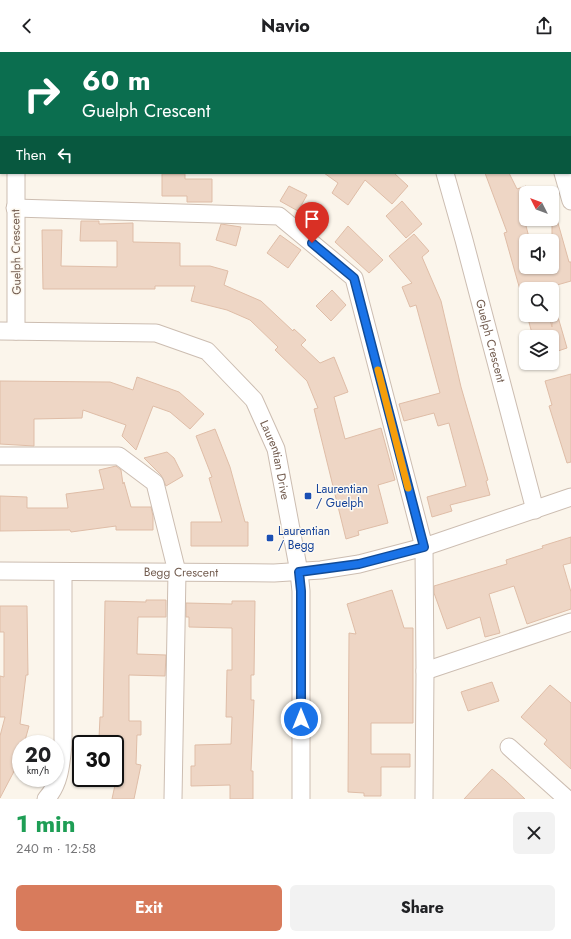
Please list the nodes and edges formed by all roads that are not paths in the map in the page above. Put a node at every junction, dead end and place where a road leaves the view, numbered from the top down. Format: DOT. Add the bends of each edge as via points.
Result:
graph roads {
  1 [pos="16,174"];
  2 [pos="445,174"];
  3 [pos="564,174"];
  4 [pos="571,200"];
  5 [pos="15,208"];
  6 [pos="8,331"];
  7 [pos="0,456"];
  8 [pos="571,497"];
  9 [pos="535,510"];
  10 [pos="424,547"];
  11 [pos="0,571"];
  12 [pos="63,572"];
  13 [pos="177,572"];
  14 [pos="299,572"];
  15 [pos="571,622"];
  16 [pos="425,671"];
  17 [pos="509,747"];
  18 [pos="46,799"];
  19 [pos="173,799"];
  20 [pos="301,799"];
  21 [pos="424,799"];
  22 [pos="567,799"];
  1 -- 5 [label="street, Guelph Crescent"];
  2 -- 9 [label="street, Guelph Crescent"];
  3 -- 4 [label="street"];
  5 -- 6 [label="street, Guelph Crescent"];
  5 -- 10 [label="street" via="279,216 349,273 354,278"];
  6 -- 14 [label="street, Laurentian Drive" via="156,333 207,351 254,400 276,449"];
  7 -- 13 [label="street" via="119,456 154,483"];
  8 -- 9 [label="street"];
  9 -- 10 [label="street"];
  10 -- 14 [label="street" via="359,564"];
  10 -- 16 [label="street"];
  11 -- 12 [label="street, Begg Crescent"];
  12 -- 13 [label="street, Begg Crescent"];
  12 -- 18 [label="street" via="63,744 60,772"];
  13 -- 14 [label="street, Begg Crescent"];
  13 -- 19 [label="street"];
  14 -- 20 [label="street, Laurentian Drive"];
  15 -- 16 [label="street"];
  16 -- 21 [label="street"];
  17 -- 22 [label="street"];
}
